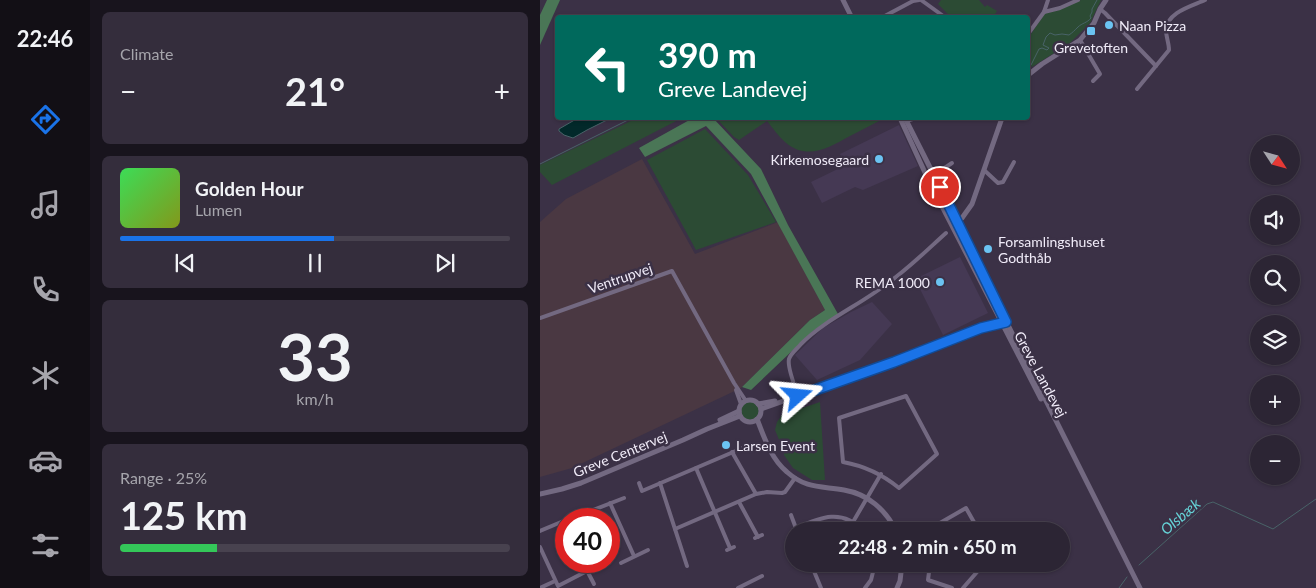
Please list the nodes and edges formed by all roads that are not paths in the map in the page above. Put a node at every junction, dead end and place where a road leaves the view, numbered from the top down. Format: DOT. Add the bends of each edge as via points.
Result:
graph roads {
  1 [pos="843,0"];
  2 [pos="920,0"];
  3 [pos="1048,0"];
  4 [pos="1078,0"];
  5 [pos="1106,0"];
  6 [pos="1205,0"];
  7 [pos="1100,9"];
  8 [pos="1044,12"];
  9 [pos="850,15"];
  10 [pos="887,15"];
  11 [pos="942,15"];
  12 [pos="1030,31"];
  13 [pos="1080,40"];
  14 [pos="1156,66"];
  15 [pos="1030,70"];
  16 [pos="1093,81"];
  17 [pos="1137,89"];
  18 [pos="904,120"];
  19 [pos="1001,120"];
  20 [pos="1014,162"];
  21 [pos="952,163"];
  22 [pos="984,170"];
  23 [pos="934,175"];
  24 [pos="957,221"];
  25 [pos="951,225"];
  26 [pos="946,233"];
  27 [pos="540,318"];
  28 [pos="1002,319"];
  29 [pos="798,396"];
  30 [pos="744,403"];
  31 [pos="760,407"];
  32 [pos="740,413"];
  33 [pos="755,420"];
  34 [pos="745,447"];
  35 [pos="732,452"];
  36 [pos="696,468"];
  37 [pos="880,474"];
  38 [pos="795,478"];
  39 [pos="639,482"];
  40 [pos="660,483"];
  41 [pos="540,494"];
  42 [pos="756,494"];
  43 [pos="624,498"];
  44 [pos="867,498"];
  45 [pos="739,502"];
  46 [pos="610,503"];
  47 [pos="598,508"];
  48 [pos="715,512"];
  49 [pos="790,515"];
  50 [pos="793,522"];
  51 [pos="813,522"];
  52 [pos="853,522"];
  53 [pos="891,522"];
  54 [pos="942,522"];
  55 [pos="974,522"];
  56 [pos="555,525"];
  57 [pos="675,529"];
  58 [pos="540,531"];
  59 [pos="758,537"];
  60 [pos="540,547"];
  61 [pos="730,548"];
  62 [pos="648,550"];
  63 [pos="634,556"];
  64 [pos="621,563"];
  65 [pos="687,566"];
  66 [pos="815,572"];
  67 [pos="873,572"];
  68 [pos="901,572"];
  69 [pos="929,572"];
  70 [pos="977,572"];
  71 [pos="583,573"];
  72 [pos="588,573"];
  73 [pos="762,576"];
  74 [pos="555,581"];
  75 [pos="748,583"];
  76 [pos="594,584"];
  77 [pos="540,588"];
  78 [pos="738,588"];
  79 [pos="751,588"];
  80 [pos="822,588"];
  81 [pos="865,588"];
  82 [pos="897,588"];
  83 [pos="952,588"];
  84 [pos="964,588"];
  85 [pos="1140,588"];
  1 -- 9 [label="street"];
  2 -- 10 [label="street"];
  2 -- 11 [label="street"];
  3 -- 8 [label="street"];
  4 -- 8 [label="street"];
  5 -- 7 [label="street"];
  6 -- 14 [label="street" via="1171,18 1166,31 1169,50"];
  7 -- 13 [label="street" via="1094,23"];
  7 -- 14 [label="street"];
  8 -- 12 [label="street"];
  13 -- 15 [label="street"];
  13 -- 16 [label="street" via="1100,74"];
  14 -- 17 [label="street"];
  18 -- 23 [label="street, Greve Landevej"];
  18 -- 25 [label="street, Greve Landevej"];
  19 -- 22 [label="street"];
  20 -- 22 [label="street" via="1002,182 998,183"];
  21 -- 23 [label="street"];
  22 -- 24 [label="street" via="970,208"];
  23 -- 24 [label="street, Greve Landevej"];
  24 -- 25 [label="street"];
  24 -- 28 [label="street, Greve Landevej"];
  25 -- 28 [label="street, Greve Landevej"];
  26 -- 29 [label="street" via="890,282 811,334 791,354 788,361"];
  27 -- 30 [label="street, Ventrupvej" via="672,271"];
  28 -- 29 [label="street"];
  28 -- 85 [label="street, Greve Landevej"];
  29 -- 31 [label="street"];
  30 -- 31 [label="street" via="753,400"];
  30 -- 32 [label="street"];
  31 -- 33 [label="street" via="760,416"];
  32 -- 33 [label="street" via="745,421"];
  32 -- 41 [label="street, Greve Centervej" via="581,482"];
  33 -- 38 [label="street" via="777,462"];
  34 -- 35 [label="street"];
  35 -- 36 [label="street"];
  35 -- 42 [label="street"];
  36 -- 40 [label="street"];
  36 -- 48 [label="street"];
  37 -- 37 [label="street" via="843,462 839,418 906,396 937,454 899,488"];
  37 -- 44 [label="street"];
  38 -- 42 [label="street" via="785,492"];
  38 -- 44 [label="street" via="813,486 843,490"];
  39 -- 40 [label="street" via="642,491"];
  40 -- 57 [label="street"];
  42 -- 45 [label="street"];
  43 -- 46 [label="street"];
  44 -- 52 [label="street"];
  44 -- 53 [label="street"];
  45 -- 48 [label="street"];
  45 -- 59 [label="street"];
  46 -- 47 [label="street"];
  46 -- 63 [label="street"];
  48 -- 57 [label="street"];
  48 -- 61 [label="street"];
  49 -- 50 [label="street"];
  51 -- 52 [label="street" via="823,517 838,517"];
  54 -- 55 [label="street" via="966,508"];
  56 -- 58 [label="street"];
  57 -- 65 [label="street"];
  60 -- 74 [label="street"];
  62 -- 63 [label="street"];
  63 -- 64 [label="street"];
  66 -- 80 [label="street"];
  67 -- 81 [label="street"];
  68 -- 82 [label="street"];
  69 -- 83 [label="street" via="928,580"];
  70 -- 84 [label="street"];
  71 -- 74 [label="street" via="558,586"];
  72 -- 76 [label="street"];
  73 -- 75 [label="street"];
  74 -- 77 [label="street"];
  75 -- 78 [label="street"];
  75 -- 79 [label="street"];
}
